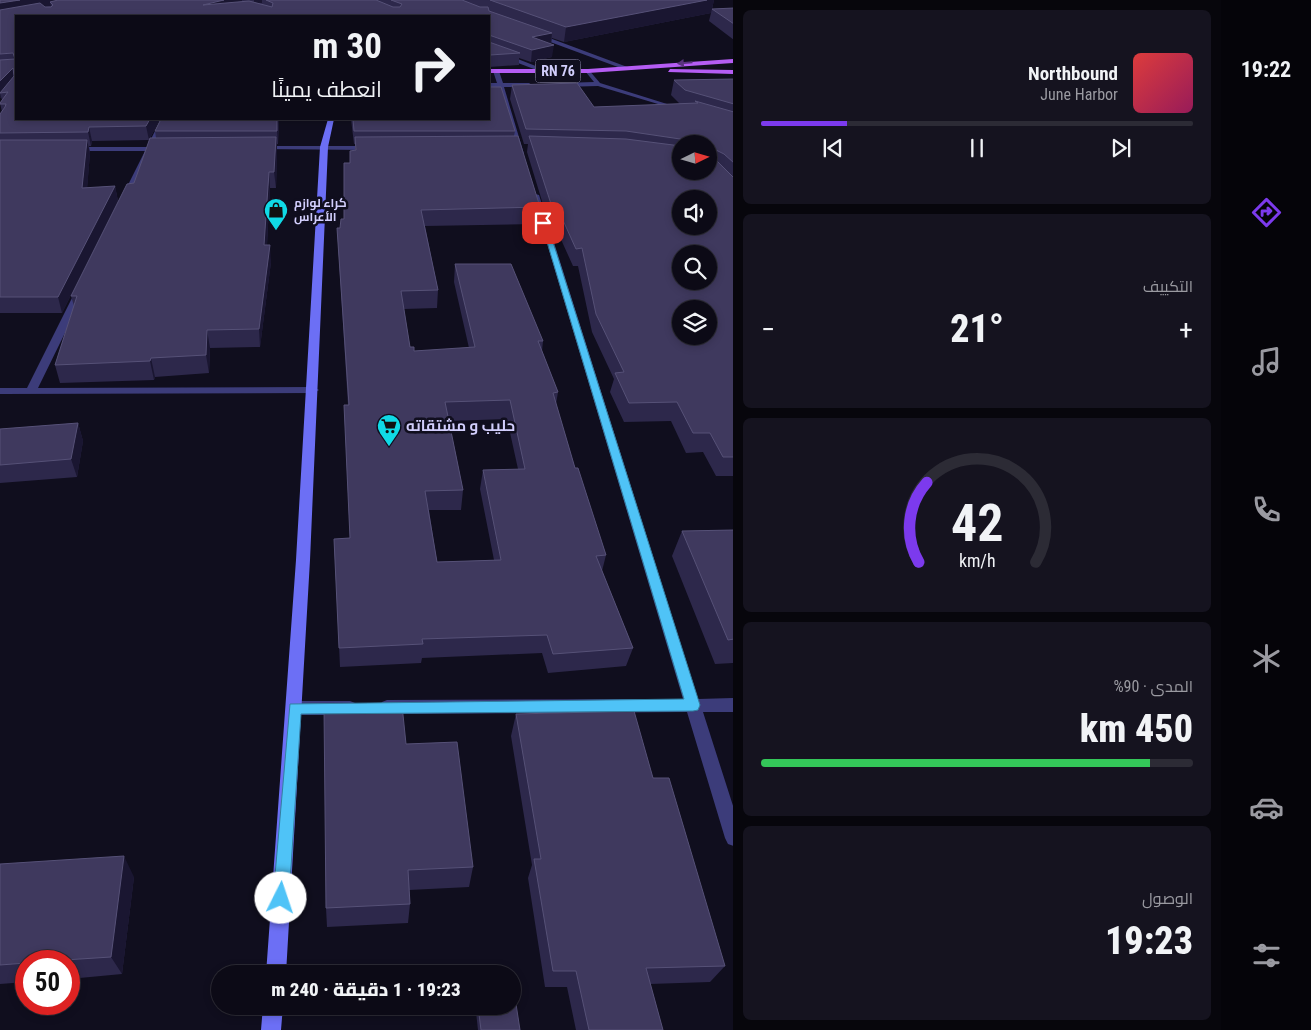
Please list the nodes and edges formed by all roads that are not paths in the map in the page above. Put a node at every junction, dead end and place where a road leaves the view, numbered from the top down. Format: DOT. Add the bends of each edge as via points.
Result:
graph roads {
  1 [pos="526,31"];
  2 [pos="490,50"];
  3 [pos="733,61"];
  4 [pos="628,69"];
  5 [pos="492,71"];
  6 [pos="544,71"];
  7 [pos="588,71"];
  8 [pos="733,72"];
  9 [pos="598,84"];
  10 [pos="494,85"];
  11 [pos="539,85"];
  12 [pos="548,85"];
  13 [pos="688,112"];
  14 [pos="164,120"];
  15 [pos="331,120"];
  16 [pos="324,147"];
  17 [pos="256,148"];
  18 [pos="383,148"];
  19 [pos="149,149"];
  20 [pos="169,149"];
  21 [pos="60,150"];
  22 [pos="526,168"];
  23 [pos="532,187"];
  24 [pos="123,203"];
  25 [pos="84,284"];
  26 [pos="314,390"];
  27 [pos="0,391"];
  28 [pos="32,391"];
  29 [pos="693,705"];
  30 [pos="733,705"];
  31 [pos="295,708"];
  32 [pos="733,835"];
  33 [pos="277,965"];
  34 [pos="273,1015"];
  35 [pos="272,1030"];
  1 -- 4 [label="street"];
  2 -- 6 [label="street"];
  3 -- 4 [label="main road, RN 76, one-way"];
  4 -- 7 [label="main road, RN 76"];
  4 -- 8 [label="main road, RN 76"];
  5 -- 6 [label="main road, RN 76"];
  5 -- 10 [label="street"];
  6 -- 7 [label="main road, RN 76"];
  7 -- 9 [label="street"];
  9 -- 12 [label="street"];
  9 -- 13 [label="street"];
  10 -- 11 [label="street"];
  10 -- 22 [label="street"];
  14 -- 19 [label="street"];
  15 -- 16 [label="main road"];
  16 -- 17 [label="street"];
  16 -- 18 [label="street"];
  16 -- 26 [label="main road"];
  19 -- 20 [label="street"];
  19 -- 21 [label="street"];
  19 -- 24 [label="street"];
  23 -- 29 [label="street"];
  25 -- 28 [label="street"];
  26 -- 28 [label="street"];
  26 -- 31 [label="main road"];
  27 -- 28 [label="street"];
  29 -- 30 [label="street"];
  29 -- 31 [label="street"];
  29 -- 32 [label="street"];
  31 -- 33 [label="main road"];
  34 -- 35 [label="main road"];
}
